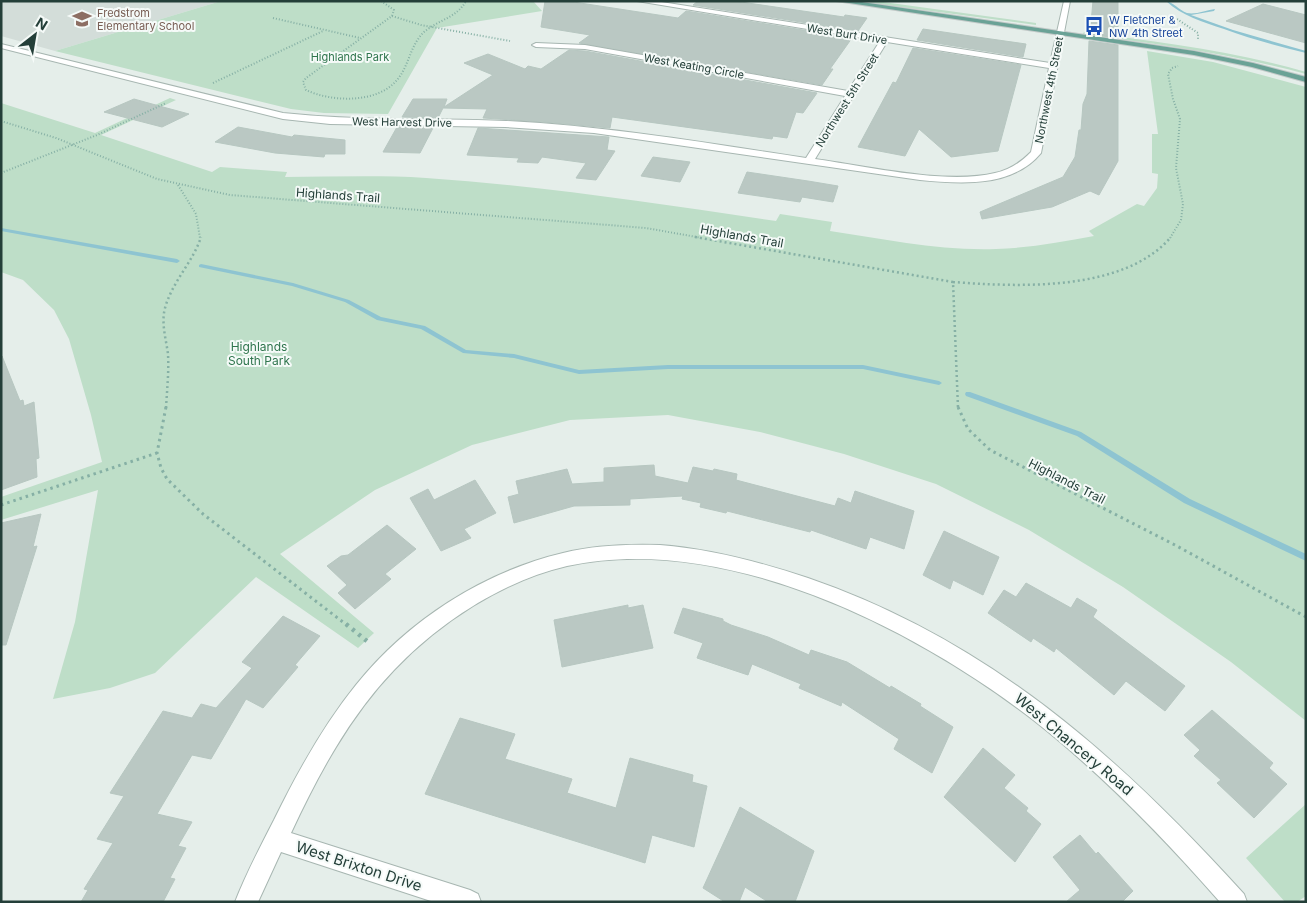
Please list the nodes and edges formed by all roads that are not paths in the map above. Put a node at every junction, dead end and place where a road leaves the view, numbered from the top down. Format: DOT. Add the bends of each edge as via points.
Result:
graph roads {
  1 [pos="640,1"];
  2 [pos="839,1"];
  3 [pos="891,1"];
  4 [pos="1067,1"];
  5 [pos="1017,19"];
  6 [pos="1062,27"];
  7 [pos="884,40"];
  8 [pos="536,45"];
  9 [pos="1,46"];
  10 [pos="1054,66"];
  11 [pos="1306,80"];
  12 [pos="851,94"];
  13 [pos="809,161"];
  14 [pos="276,840"];
  15 [pos="246,902"];
  16 [pos="470,902"];
  17 [pos="1236,902"];
  1 -- 7 [label="street, West Burt Drive"];
  2 -- 6 [label="main road"];
  3 -- 5 [label="main road"];
  4 -- 6 [label="street, Northwest 4th Street"];
  6 -- 10 [label="street, Northwest 4th Street"];
  6 -- 11 [label="main road" via="1194,53"];
  7 -- 10 [label="street, West Burt Drive"];
  7 -- 12 [label="street, Northwest 5th Street"];
  8 -- 12 [label="street, West Keating Circle" via="585,47"];
  9 -- 13 [label="street, West Harvest Drive" via="269,114 306,119 594,130"];
  10 -- 13 [label="street, Northwest 4th Street" via="1036,153 1022,166 1006,173 975,179 936,179"];
  12 -- 13 [label="street, Northwest 5th Street"];
  14 -- 15 [label="street, West Chancery Road"];
  14 -- 16 [label="street, West Brixton Drive"];
  14 -- 17 [label="street, West Chancery Road" via="326,745 348,711 384,666 420,634 474,596 553,563 584,556 650,552 688,555 787,578 842,598 954,654 1008,689 1098,762 1143,803"];
}
